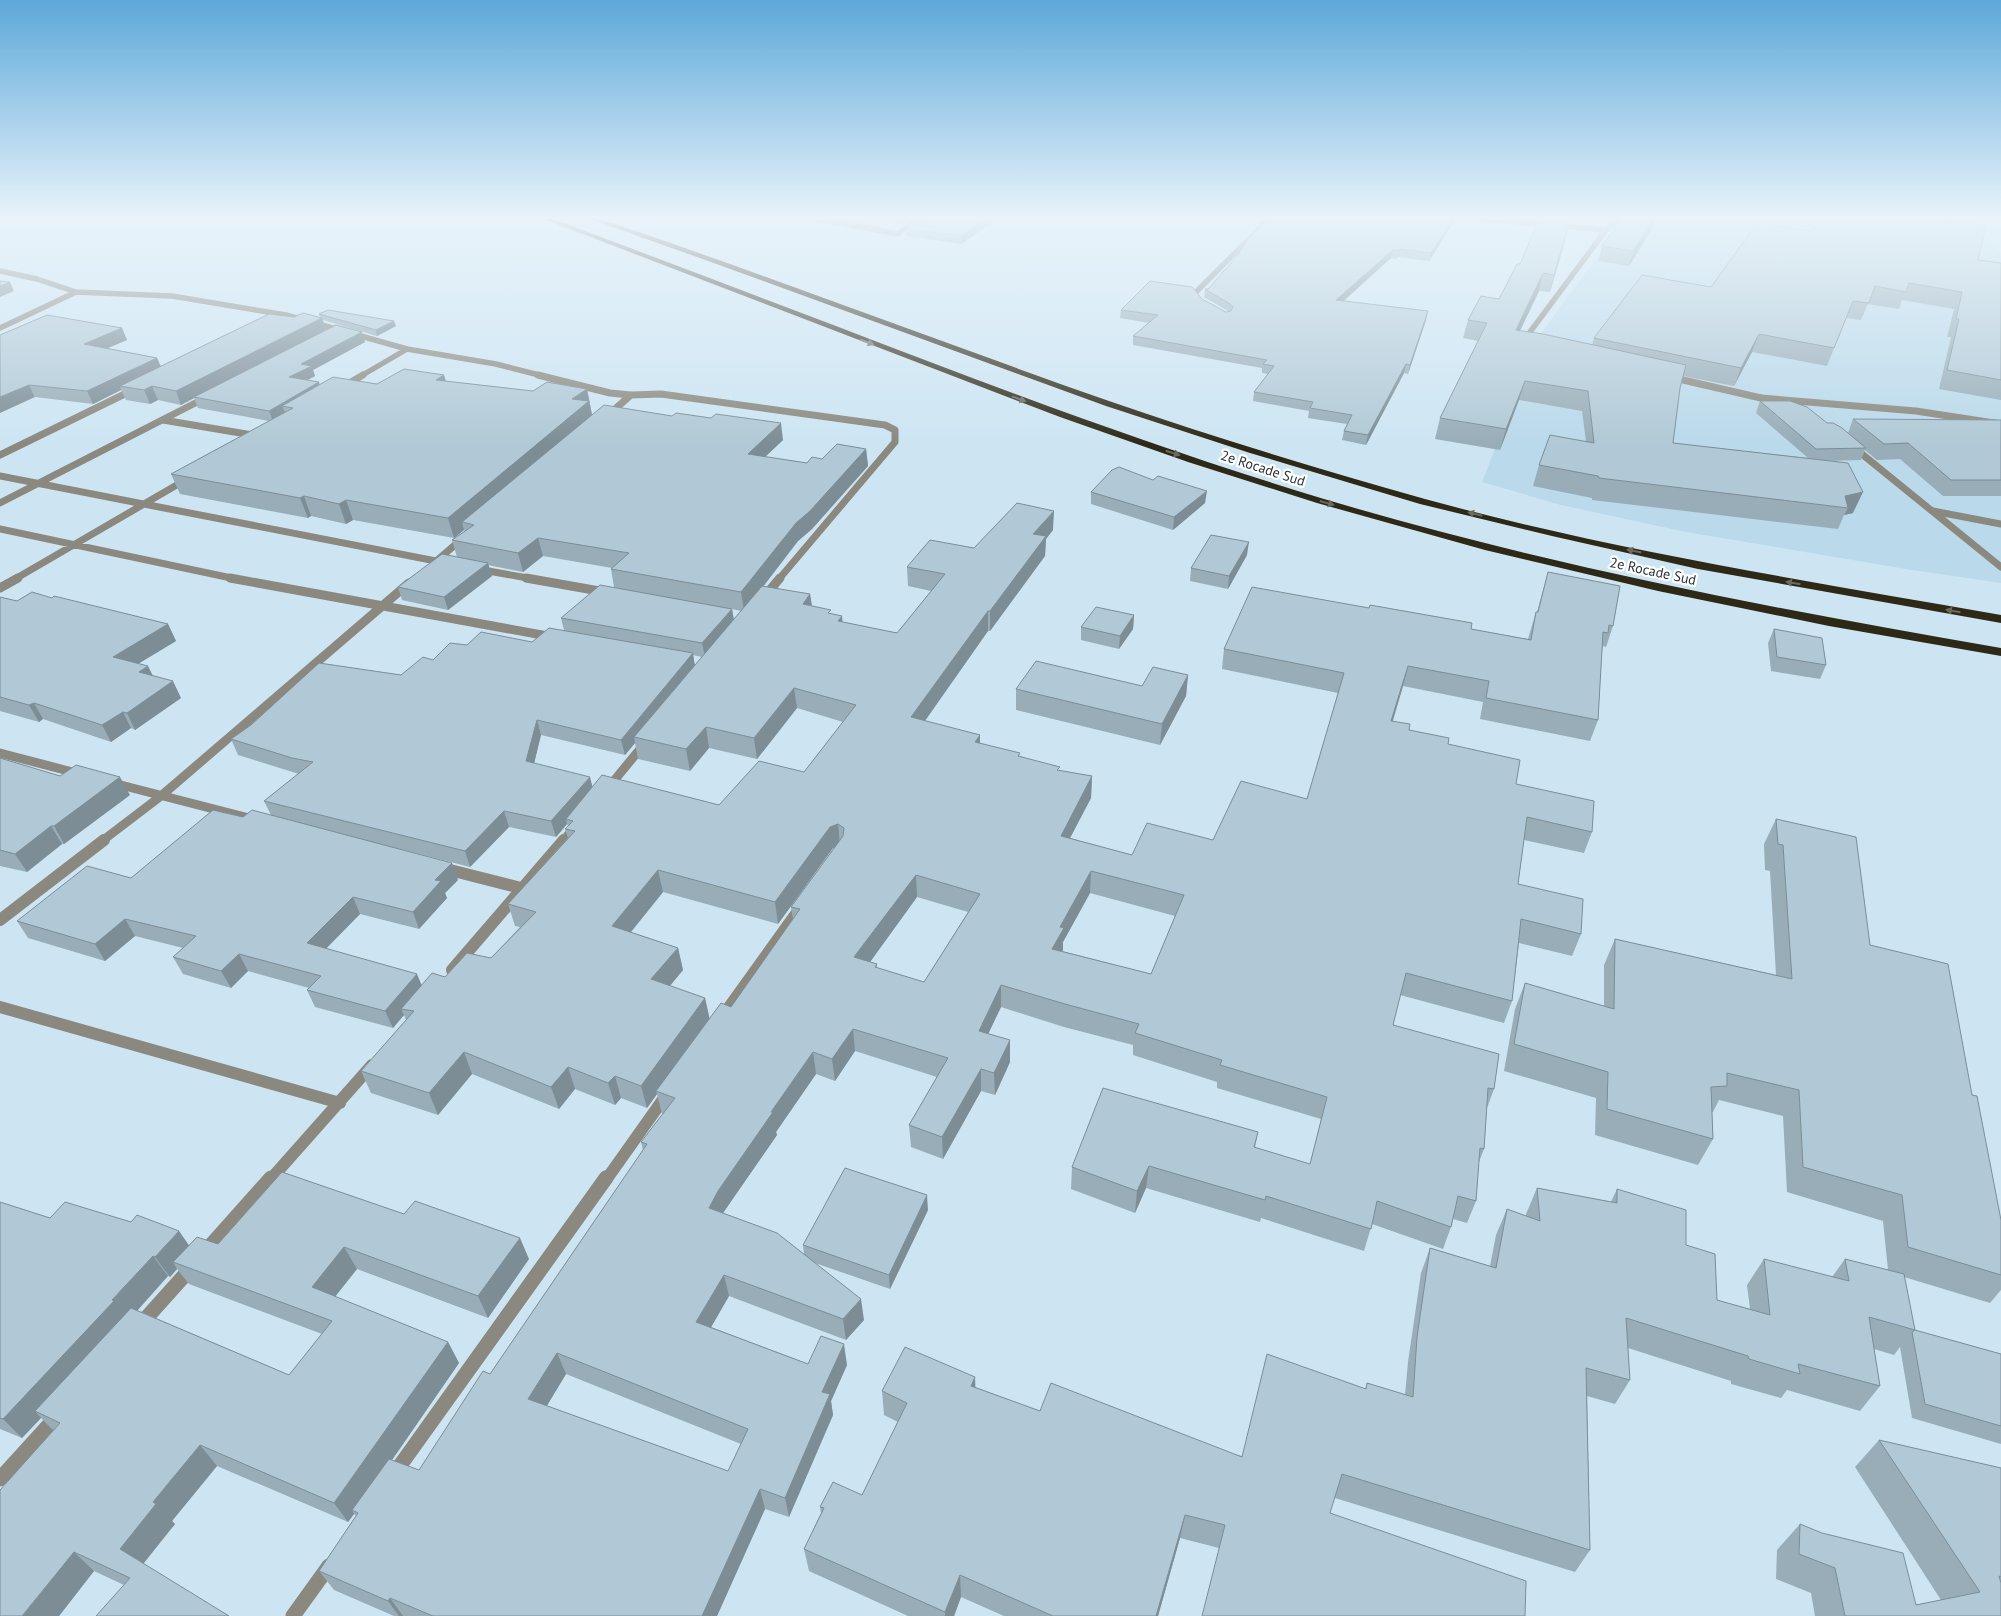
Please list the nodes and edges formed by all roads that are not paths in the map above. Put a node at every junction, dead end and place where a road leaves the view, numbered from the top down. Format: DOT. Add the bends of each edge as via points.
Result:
graph roads {
  1 [pos="73,293"];
  2 [pos="110,293"];
  3 [pos="743,293"];
  4 [pos="806,293"];
  5 [pos="1195,293"];
  6 [pos="1559,293"];
  7 [pos="1207,306"];
  8 [pos="286,315"];
  9 [pos="277,319"];
  10 [pos="0,328"];
  11 [pos="339,330"];
  12 [pos="330,334"];
  13 [pos="1541,346"];
  14 [pos="407,349"];
  15 [pos="1665,375"];
  16 [pos="143,385"];
  17 [pos="216,393"];
  18 [pos="333,393"];
  19 [pos="631,395"];
  20 [pos="1761,398"];
  21 [pos="1788,407"];
  22 [pos="163,420"];
  23 [pos="601,421"];
  24 [pos="2001,424"];
  25 [pos="268,431"];
  26 [pos="259,436"];
  27 [pos="251,441"];
  28 [pos="1848,442"];
  29 [pos="0,454"];
  30 [pos="194,475"];
  31 [pos="0,476"];
  32 [pos="39,484"];
  33 [pos="0,504"];
  34 [pos="144,504"];
  35 [pos="1933,511"];
  36 [pos="2001,524"];
  37 [pos="0,528"];
  38 [pos="474,530"];
  39 [pos="73,546"];
  40 [pos="446,563"];
  41 [pos="433,564"];
  42 [pos="465,567"];
  43 [pos="2001,567"];
  44 [pos="415,578"];
  45 [pos="0,588"];
  46 [pos="611,593"];
  47 [pos="379,607"];
  48 [pos="753,611"];
  49 [pos="2001,619"];
  50 [pos="562,639"];
  51 [pos="2001,652"];
  52 [pos="651,736"];
  53 [pos="0,752"];
  54 [pos="161,796"];
  55 [pos="598,799"];
  56 [pos="586,814"];
  57 [pos="266,823"];
  58 [pos="436,866"];
  59 [pos="521,888"];
  60 [pos="810,894"];
  61 [pos="0,919"];
  62 [pos="446,977"];
  63 [pos="0,1007"];
  64 [pos="711,1032"];
  65 [pos="378,1058"];
  66 [pos="676,1080"];
  67 [pos="340,1103"];
  68 [pos="134,1332"];
  69 [pos="67,1405"];
  70 [pos="0,1479"];
  71 [pos="386,1486"];
  72 [pos="340,1551"];
  73 [pos="293,1616"];
  1 -- 10 [label="street"];
  2 -- 8 [label="street" via="172,296"];
  3 -- 51 [label="highway, 2e Rocade Sud, one-way" via="1088,424 1366,515 1626,580 1779,612"];
  49 -- 4 [label="highway, 2e Rocade Sud, one-way" via="1698,565 1424,502 1109,404"];
  5 -- 7 [label="street"];
  6 -- 13 [label="street" via="1530,332 1528,339"];
  8 -- 9 [label="street"];
  8 -- 11 [label="street"];
  11 -- 12 [label="street"];
  11 -- 14 [label="street"];
  14 -- 18 [label="street"];
  14 -- 19 [label="street" via="496,364 610,393"];
  15 -- 20 [label="street"];
  16 -- 29 [label="street"];
  17 -- 22 [label="street"];
  19 -- 23 [label="street"];
  19 -- 48 [label="street" via="662,394 885,425 895,430 895,442"];
  20 -- 21 [label="street"];
  20 -- 24 [label="street" via="1916,412"];
  22 -- 26 [label="street"];
  22 -- 32 [label="street"];
  25 -- 26 [label="street"];
  26 -- 27 [label="street"];
  28 -- 35 [label="street"];
  30 -- 34 [label="street"];
  31 -- 32 [label="street"];
  32 -- 33 [label="street"];
  32 -- 34 [label="street"];
  34 -- 39 [label="street"];
  34 -- 41 [label="street"];
  35 -- 36 [label="street"];
  35 -- 43 [label="street"];
  37 -- 39 [label="street"];
  38 -- 41 [label="street"];
  39 -- 45 [label="street"];
  39 -- 47 [label="street"];
  40 -- 41 [label="street"];
  42 -- 46 [label="street"];
  44 -- 47 [label="street"];
  47 -- 50 [label="street"];
  47 -- 54 [label="street"];
  52 -- 55 [label="street"];
  53 -- 54 [label="street"];
  54 -- 57 [label="street"];
  54 -- 61 [label="street"];
  56 -- 59 [label="street"];
  58 -- 59 [label="street"];
  59 -- 62 [label="street"];
  60 -- 64 [label="street"];
  63 -- 67 [label="street"];
  65 -- 67 [label="street"];
  66 -- 71 [label="street"];
  67 -- 68 [label="street"];
  69 -- 70 [label="street"];
  72 -- 73 [label="street"];
}
